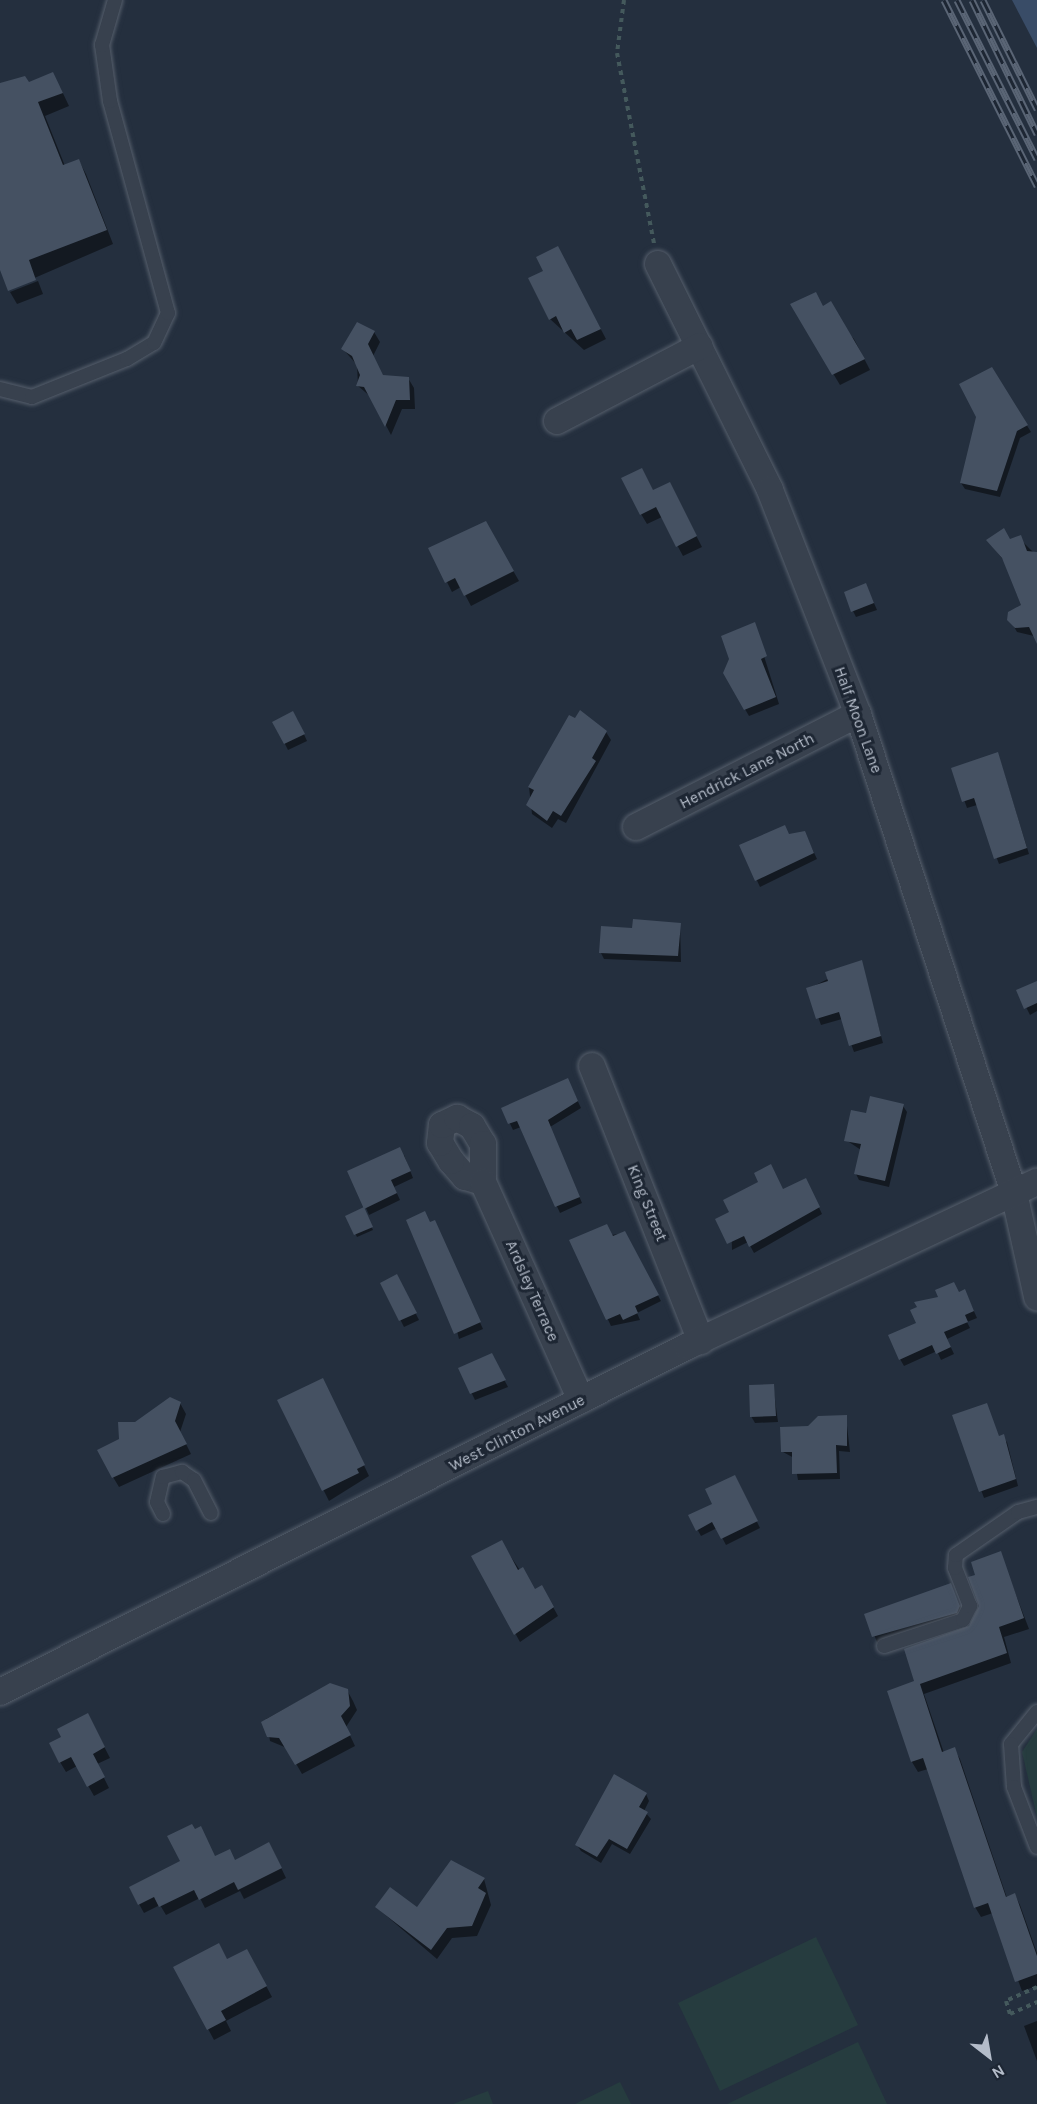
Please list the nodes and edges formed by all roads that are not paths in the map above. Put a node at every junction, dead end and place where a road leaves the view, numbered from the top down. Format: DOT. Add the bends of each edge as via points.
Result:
graph roads {
  1 [pos="115,0"];
  2 [pos="658,264"];
  3 [pos="700,346"];
  4 [pos="0,389"];
  5 [pos="557,421"];
  6 [pos="858,714"];
  7 [pos="636,827"];
  8 [pos="592,1066"];
  9 [pos="483,1182"];
  10 [pos="1037,1182"];
  11 [pos="1014,1193"];
  12 [pos="1037,1297"];
  13 [pos="701,1341"];
  14 [pos="581,1400"];
  15 [pos="1037,1507"];
  16 [pos="211,1513"];
  17 [pos="163,1514"];
  18 [pos="884,1646"];
  19 [pos="0,1692"];
  20 [pos="1037,1712"];
  21 [pos="1037,1847"];
  1 -- 4 [label="lane" via="102,45 110,101 168,313 154,343 128,359 32,397"];
  2 -- 3 [label="street, Half Moon Lane"];
  3 -- 5 [label="street"];
  3 -- 6 [label="street, Half Moon Lane" via="770,490"];
  6 -- 7 [label="street, Hendrick Lane North"];
  6 -- 11 [label="street, Half Moon Lane"];
  8 -- 13 [label="street, King Street"];
  9 -- 14 [label="street, Ardsley Terrace"];
  10 -- 11 [label="street, West Clinton Avenue"];
  11 -- 12 [label="street, Half Moon Lane"];
  11 -- 13 [label="street, West Clinton Avenue"];
  13 -- 14 [label="street, West Clinton Avenue"];
  14 -- 19 [label="street, West Clinton Avenue"];
  15 -- 18 [label="lane" via="1018,1512 956,1555 955,1568 970,1606 963,1620"];
  16 -- 17 [label="lane" via="194,1480 182,1472 163,1477 157,1502"];
  20 -- 21 [label="lane" via="1011,1744 1014,1788"];
}
